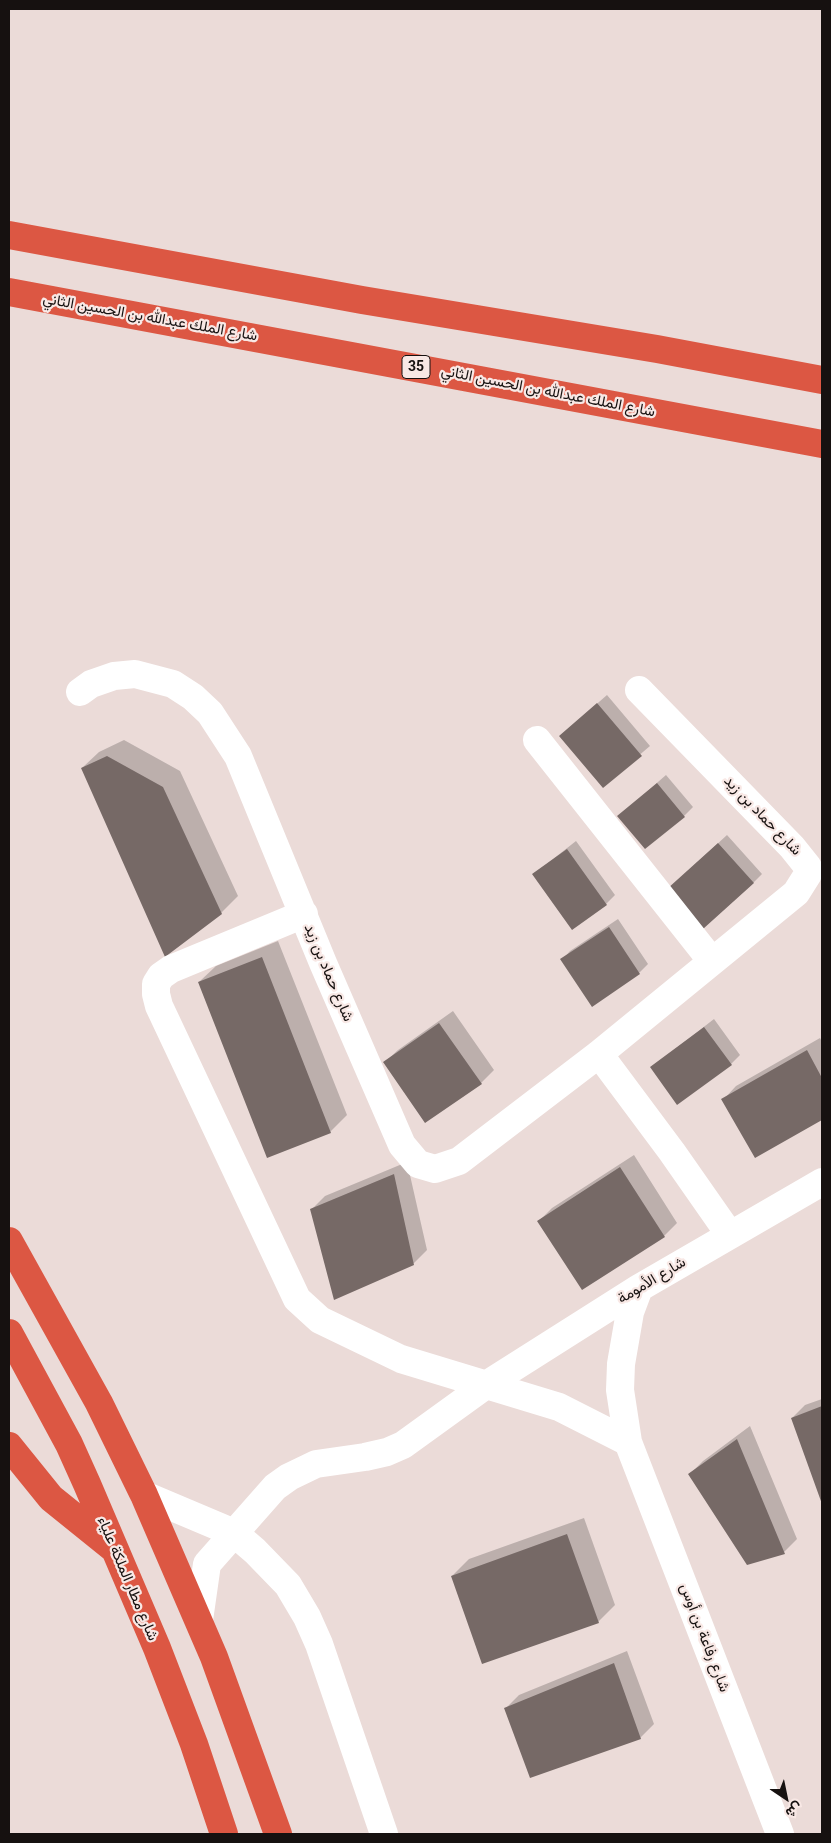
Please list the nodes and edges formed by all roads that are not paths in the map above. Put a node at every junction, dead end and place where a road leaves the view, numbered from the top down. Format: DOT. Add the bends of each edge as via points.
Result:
graph roads {
  1 [pos="9,234"];
  2 [pos="9,292"];
  3 [pos="822,380"];
  4 [pos="822,444"];
  5 [pos="638,690"];
  6 [pos="80,692"];
  7 [pos="538,740"];
  8 [pos="304,914"];
  9 [pos="711,960"];
  10 [pos="599,1054"];
  11 [pos="820,1188"];
  12 [pos="730,1235"];
  13 [pos="9,1240"];
  14 [pos="639,1288"];
  15 [pos="9,1333"];
  16 [pos="486,1386"];
  17 [pos="628,1442"];
  18 [pos="9,1446"];
  19 [pos="144,1495"];
  20 [pos="234,1533"];
  21 [pos="114,1549"];
  22 [pos="199,1620"];
  23 [pos="224,1834"];
  24 [pos="278,1834"];
  25 [pos="384,1834"];
  26 [pos="780,1834"];
  1 -- 3 [label="highway" via="362,300"];
  2 -- 4 [label="highway, شارع الملك عبدالله بن الحسين الثاني / 35"];
  5 -- 9 [label="street, شارع حماد بن زيد" via="808,867 808,874 796,893"];
  6 -- 8 [label="street, شارع حماد بن زيد" via="91,684 114,676 135,674 173,684 193,697 238,756"];
  7 -- 9 [label="street"];
  8 -- 10 [label="street, شارع حماد بن زيد" via="397,1135 410,1157 422,1167 442,1169 459,1161"];
  8 -- 16 [label="street" via="171,969 156,984 159,1006 297,1299 320,1320 401,1360"];
  9 -- 10 [label="street, شارع حماد بن زيد"];
  10 -- 12 [label="street"];
  11 -- 12 [label="street, شارع الأمومة"];
  12 -- 14 [label="street, شارع الأمومة"];
  13 -- 19 [label="highway" via="99,1403"];
  14 -- 16 [label="street, شارع الأمومة"];
  14 -- 17 [label="street, شارع رفاعة بن أوس" via="630,1312 621,1364 620,1390"];
  15 -- 21 [label="highway, شارع مطار الملكة علياء" via="69,1444"];
  16 -- 17 [label="street" via="559,1407"];
  16 -- 20 [label="street, شارع الأمومة" via="388,1452 333,1460 302,1469 275,1488"];
  17 -- 26 [label="street, شارع رفاعة بن أوس"];
  18 -- 21 [label="highway" via="51,1498"];
  19 -- 20 [label="street"];
  19 -- 22 [label="highway"];
  20 -- 22 [label="street" via="207,1564"];
  20 -- 25 [label="street" via="278,1573 307,1617"];
  21 -- 23 [label="highway, شارع مطار الملكة علياء" via="157,1648"];
  22 -- 24 [label="highway" via="246,1740"];
}
